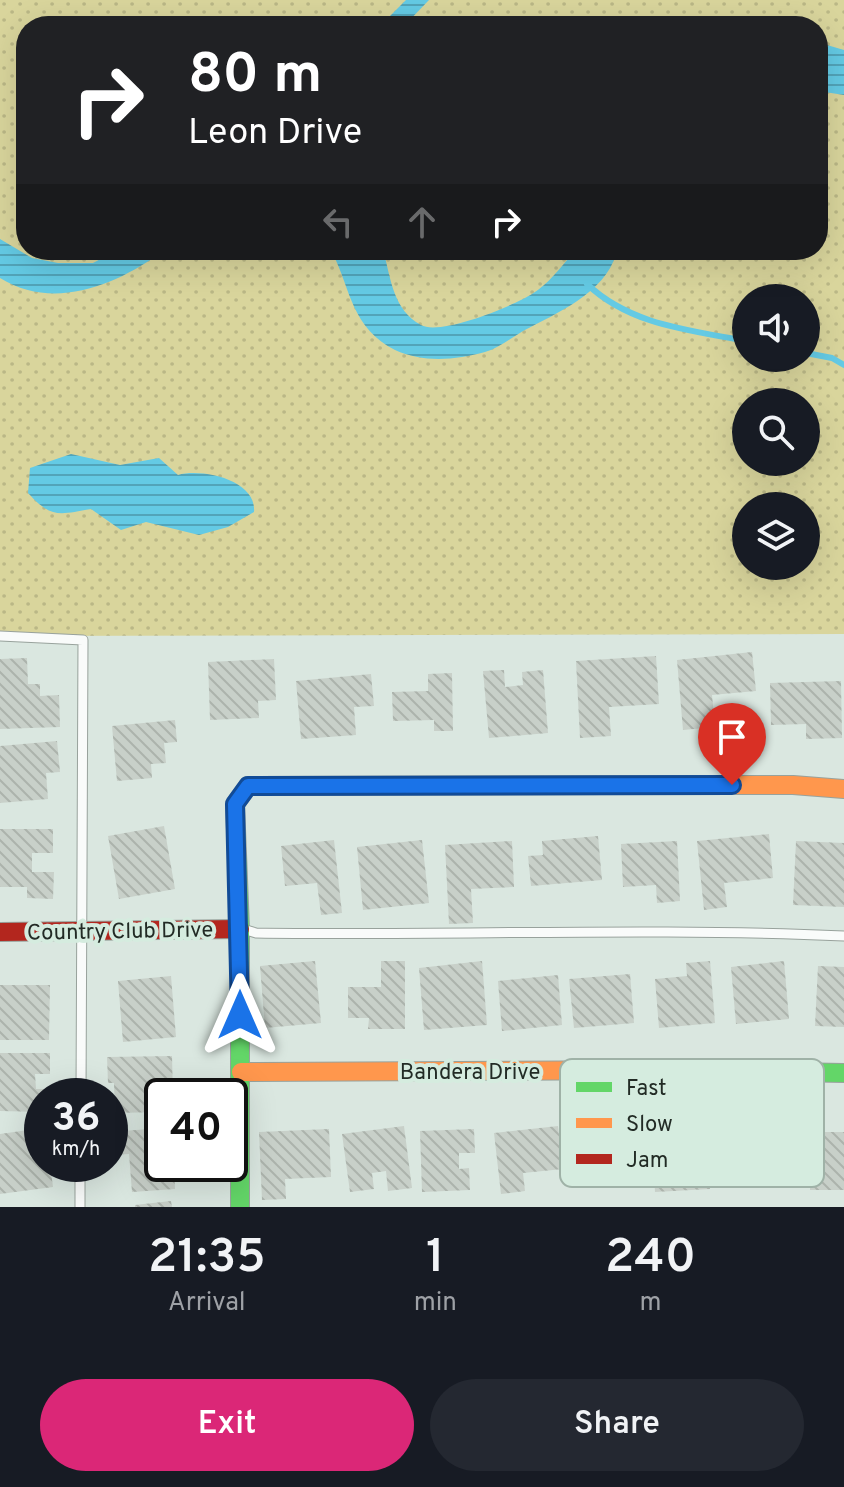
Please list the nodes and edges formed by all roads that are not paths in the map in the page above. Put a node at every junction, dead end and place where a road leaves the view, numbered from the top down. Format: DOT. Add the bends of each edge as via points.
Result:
graph roads {
  1 [pos="0,636"];
  2 [pos="844,789"];
  3 [pos="240,929"];
  4 [pos="0,932"];
  5 [pos="82,932"];
  6 [pos="844,936"];
  7 [pos="560,1071"];
  8 [pos="241,1072"];
  9 [pos="824,1072"];
  10 [pos="844,1073"];
  11 [pos="81,1078"];
  12 [pos="80,1182"];
  13 [pos="80,1207"];
  14 [pos="240,1207"];
  1 -- 5 [label="lane" via="83,640"];
  2 -- 3 [label="street" via="248,786 235,804"];
  3 -- 5 [label="street, Country Club Drive"];
  3 -- 6 [label="lane" via="374,935 729,931"];
  3 -- 8 [label="street"];
  4 -- 5 [label="street, Country Club Drive"];
  5 -- 11 [label="lane"];
  7 -- 8 [label="street, Bandera Drive"];
  8 -- 14 [label="street"];
  9 -- 10 [label="street, Bandera Drive"];
  12 -- 13 [label="lane"];
}
